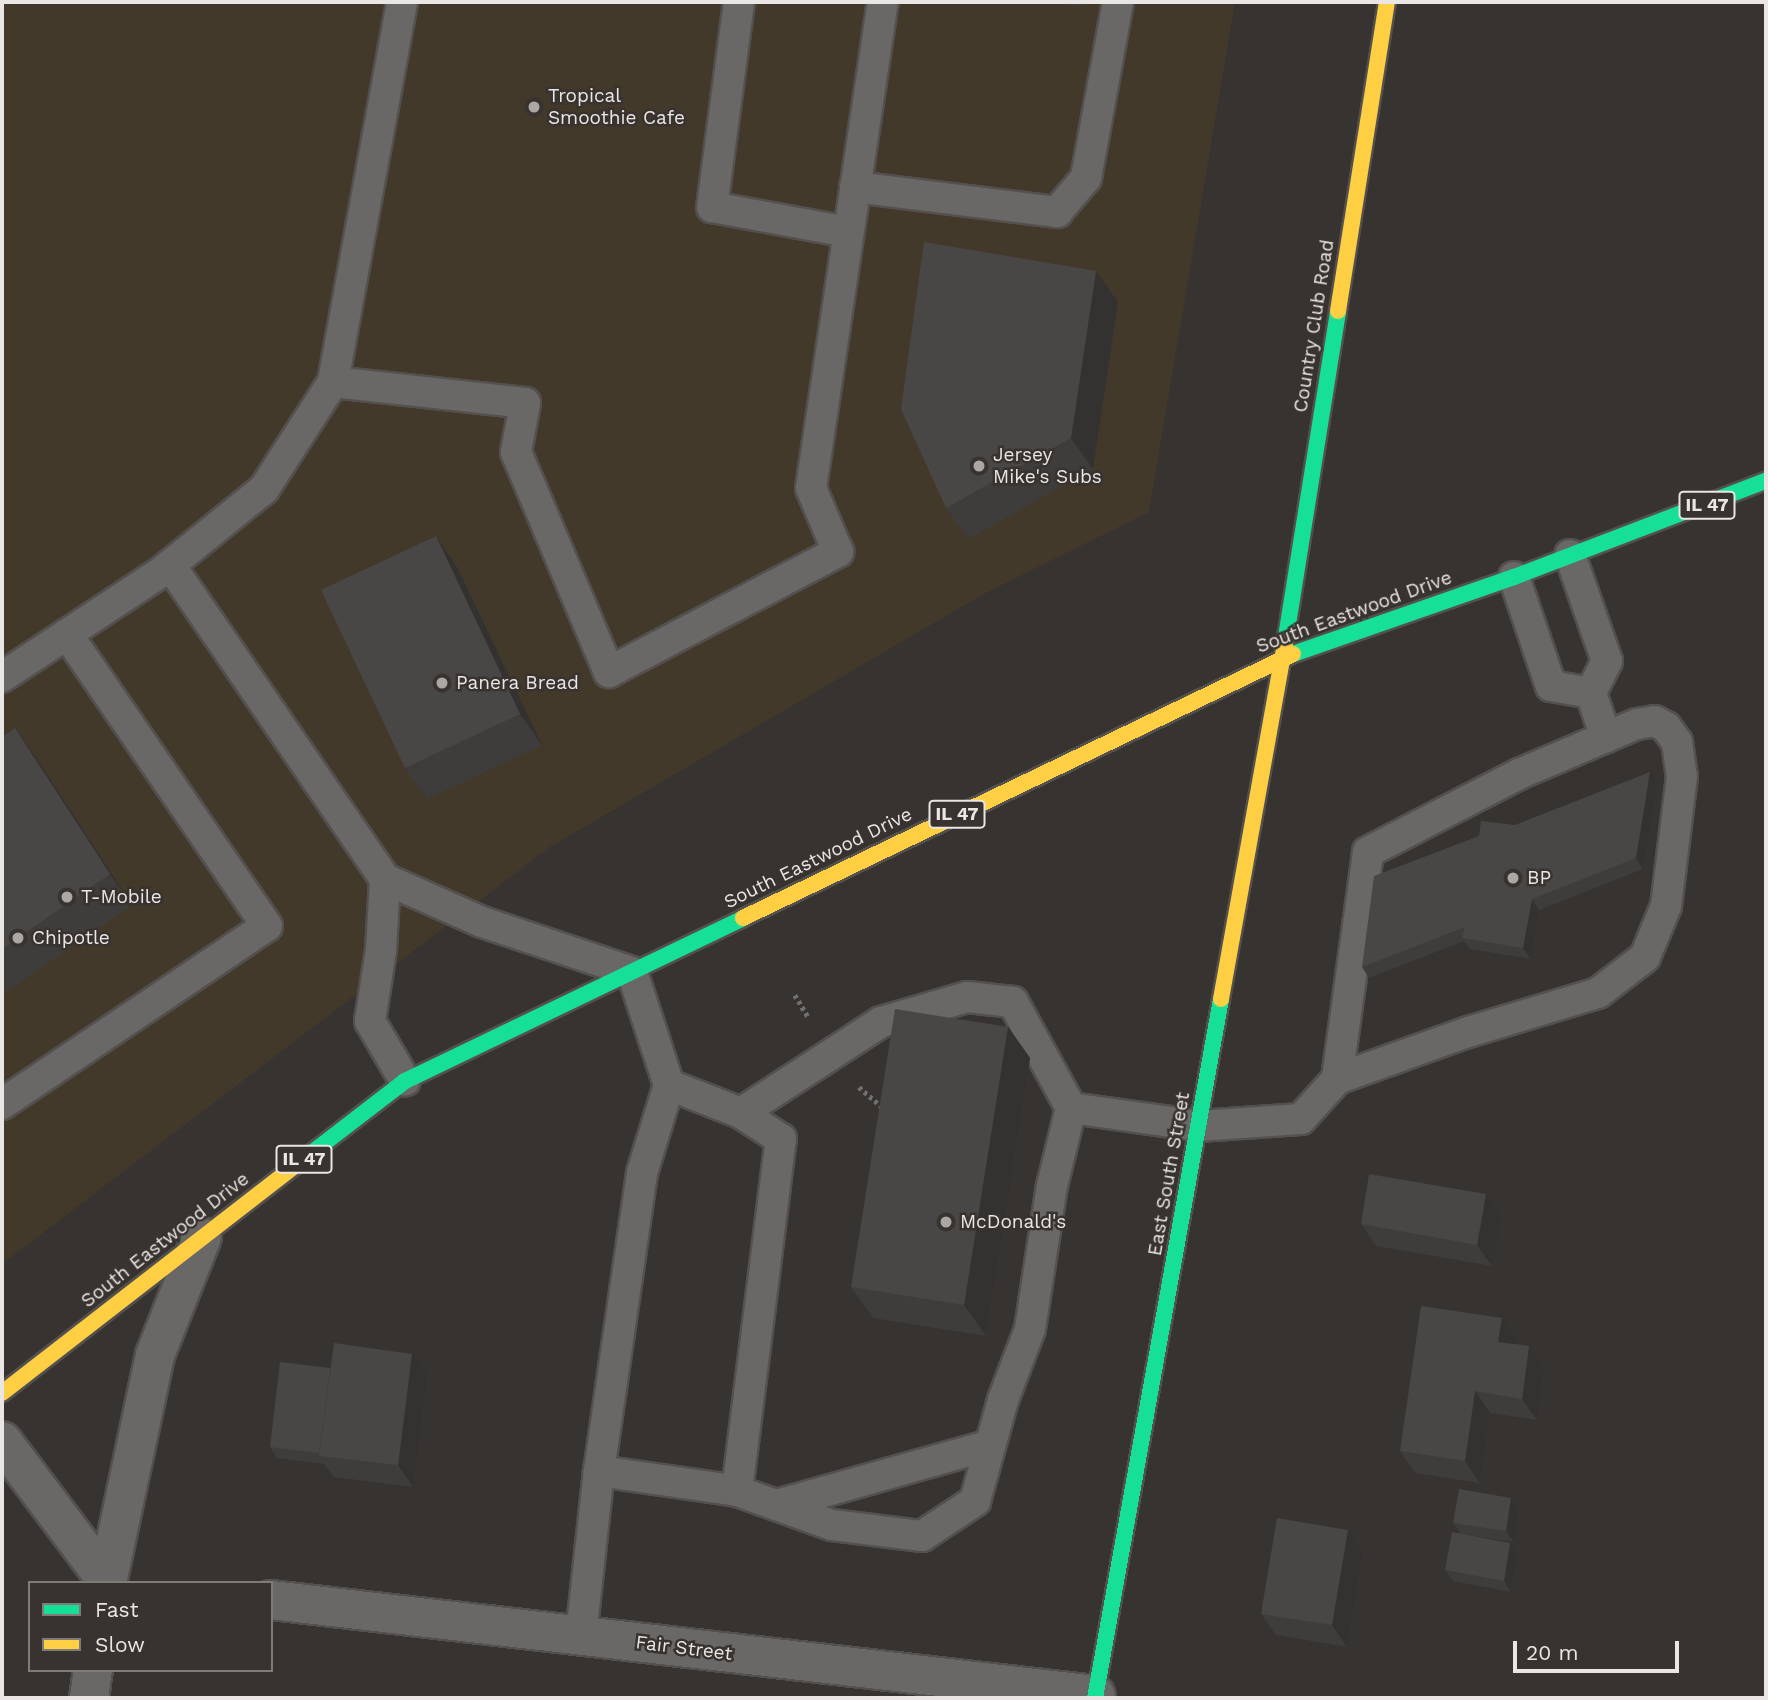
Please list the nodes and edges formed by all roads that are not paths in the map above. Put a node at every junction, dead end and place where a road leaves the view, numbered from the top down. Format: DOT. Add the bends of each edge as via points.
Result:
graph roads {
  1 [pos="402,2"];
  2 [pos="739,2"];
  3 [pos="883,2"];
  4 [pos="1118,2"];
  5 [pos="1387,2"];
  6 [pos="855,187"];
  7 [pos="848,232"];
  8 [pos="333,382"];
  9 [pos="1766,481"];
  10 [pos="1570,555"];
  11 [pos="170,565"];
  12 [pos="1514,577"];
  13 [pos="67,634"];
  14 [pos="1283,657"];
  15 [pos="2,677"];
  16 [pos="1591,693"];
  17 [pos="1606,738"];
  18 [pos="385,879"];
  19 [pos="632,972"];
  20 [pos="1337,1079"];
  21 [pos="405,1081"];
  22 [pos="669,1085"];
  23 [pos="2,1104"];
  24 [pos="1071,1108"];
  25 [pos="741,1113"];
  26 [pos="1199,1126"];
  27 [pos="202,1237"];
  28 [pos="2,1392"];
  29 [pos="2,1441"];
  30 [pos="990,1445"];
  31 [pos="599,1471"];
  32 [pos="737,1490"];
  33 [pos="777,1505"];
  34 [pos="110,1581"];
  35 [pos="111,1581"];
  36 [pos="273,1600"];
  37 [pos="581,1636"];
  38 [pos="93,1672"];
  39 [pos="1096,1697"];
  40 [pos="89,1698"];
  1 -- 8 [label="lane"];
  2 -- 7 [label="lane" via="712,207"];
  3 -- 6 [label="lane"];
  4 -- 6 [label="lane" via="1086,178 1057,212"];
  5 -- 14 [label="main road, Country Club Road"];
  6 -- 7 [label="lane"];
  7 -- 8 [label="lane" via="811,488 838,552 609,672 516,452 525,403"];
  8 -- 11 [label="lane" via="264,489"];
  9 -- 10 [label="main road, South Eastwood Drive / IL 47"];
  10 -- 12 [label="main road, South Eastwood Drive / IL 47"];
  10 -- 16 [label="lane" via="1607,661"];
  11 -- 13 [label="lane"];
  11 -- 18 [label="lane"];
  12 -- 14 [label="main road, South Eastwood Drive / IL 47"];
  12 -- 16 [label="lane" via="1552,686"];
  13 -- 15 [label="lane"];
  13 -- 23 [label="lane" via="267,926"];
  14 -- 19 [label="main road, South Eastwood Drive / IL 47"];
  14 -- 26 [label="main road, East South Street"];
  16 -- 17 [label="lane"];
  17 -- 20 [label="lane" via="1519,775 1368,852"];
  17 -- 20 [label="lane" via="1655,721 1677,742 1682,776 1667,906 1645,957 1598,993 1468,1032"];
  18 -- 19 [label="lane" via="482,922"];
  18 -- 21 [label="lane" via="370,1021"];
  19 -- 21 [label="main road, South Eastwood Drive / IL 47"];
  19 -- 22 [label="lane"];
  20 -- 26 [label="lane" via="1301,1119"];
  21 -- 27 [label="main road, South Eastwood Drive / IL 47"];
  22 -- 25 [label="lane"];
  22 -- 31 [label="lane" via="642,1173"];
  24 -- 25 [label="lane" via="1013,1002 967,997 881,1022"];
  24 -- 26 [label="lane"];
  24 -- 30 [label="lane" via="1052,1186 1030,1329"];
  25 -- 32 [label="lane" via="781,1139"];
  26 -- 39 [label="main road, East South Street"];
  27 -- 28 [label="main road, South Eastwood Drive / IL 47"];
  27 -- 35 [label="street" via="155,1355"];
  29 -- 34 [label="street"];
  30 -- 33 [label="lane"];
  30 -- 33 [label="lane" via="975,1501 922,1536 832,1525"];
  31 -- 32 [label="lane"];
  31 -- 37 [label="lane"];
  32 -- 33 [label="lane"];
  36 -- 37 [label="street, Fair Street"];
  37 -- 39 [label="street, Fair Street"];
  38 -- 40 [label="street"];
}
